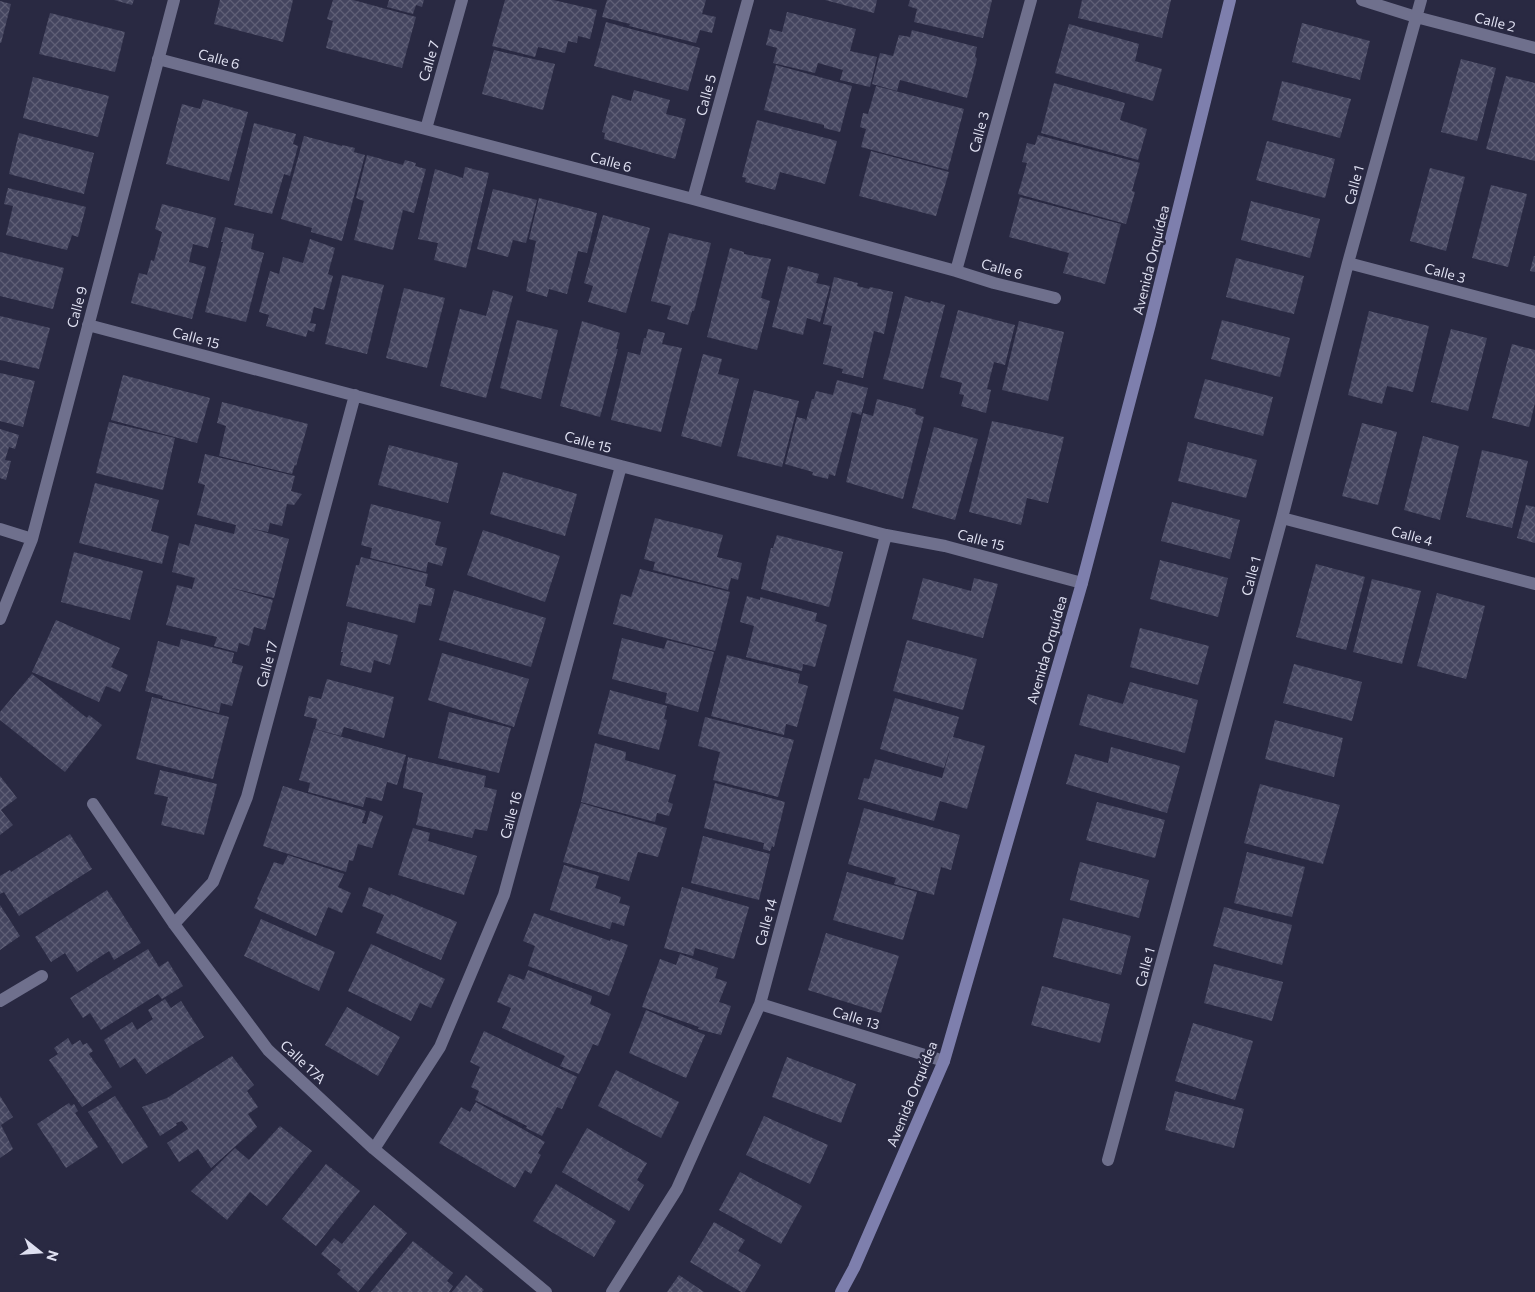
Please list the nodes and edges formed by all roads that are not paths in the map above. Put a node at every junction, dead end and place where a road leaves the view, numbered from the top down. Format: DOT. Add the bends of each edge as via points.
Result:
graph roads {
  1 [pos="174,0"];
  2 [pos="462,0"];
  3 [pos="748,0"];
  4 [pos="1030,0"];
  5 [pos="1230,0"];
  6 [pos="1362,0"];
  7 [pos="1421,0"];
  8 [pos="1416,17"];
  9 [pos="1535,48"];
  10 [pos="158,59"];
  11 [pos="426,129"];
  12 [pos="693,199"];
  13 [pos="1348,263"];
  14 [pos="956,271"];
  15 [pos="1055,298"];
  16 [pos="1535,312"];
  17 [pos="88,325"];
  18 [pos="355,395"];
  19 [pos="621,466"];
  20 [pos="1282,518"];
  21 [pos="0,529"];
  22 [pos="886,534"];
  23 [pos="32,539"];
  24 [pos="1082,583"];
  25 [pos="1535,584"];
  26 [pos="0,619"];
  27 [pos="93,804"];
  28 [pos="174,924"];
  29 [pos="42,976"];
  30 [pos="0,1001"];
  31 [pos="760,1004"];
  32 [pos="944,1061"];
  33 [pos="374,1149"];
  34 [pos="1108,1160"];
  35 [pos="546,1292"];
  36 [pos="612,1292"];
  37 [pos="841,1292"];
  1 -- 10 [label="street, Calle 9"];
  2 -- 11 [label="street, Calle 7"];
  3 -- 12 [label="street, Calle 5"];
  4 -- 14 [label="street, Calle 3"];
  5 -- 24 [label="street, Avenida Orquídea"];
  6 -- 8 [label="street, Calle 2"];
  7 -- 8 [label="street, Calle 1"];
  8 -- 9 [label="street, Calle 2"];
  8 -- 13 [label="street, Calle 1"];
  10 -- 11 [label="street, Calle 6"];
  10 -- 17 [label="street, Calle 9"];
  11 -- 12 [label="street, Calle 6"];
  12 -- 14 [label="street, Calle 6"];
  13 -- 16 [label="street, Calle 3"];
  13 -- 20 [label="street, Calle 1"];
  14 -- 15 [label="street, Calle 6"];
  17 -- 18 [label="street, Calle 15"];
  17 -- 23 [label="street, Calle 9"];
  18 -- 19 [label="street, Calle 15"];
  18 -- 28 [label="street, Calle 17" via="247,797 213,882"];
  19 -- 22 [label="street, Calle 15"];
  19 -- 33 [label="street, Calle 16" via="504,895 440,1048"];
  20 -- 25 [label="street, Calle 4"];
  20 -- 34 [label="street, Calle 1"];
  21 -- 23 [label="street"];
  22 -- 24 [label="street, Calle 15" via="945,546"];
  22 -- 31 [label="street, Calle 14"];
  23 -- 26 [label="street, Calle 9"];
  24 -- 32 [label="street, Avenida Orquídea"];
  27 -- 28 [label="street, Calle 17A"];
  28 -- 33 [label="street, Calle 17A" via="268,1050"];
  29 -- 30 [label="street"];
  31 -- 32 [label="street, Calle 13"];
  31 -- 36 [label="street, Calle 14" via="677,1189"];
  32 -- 37 [label="street, Avenida Orquídea"];
  33 -- 35 [label="street, Calle 17A"];
}
